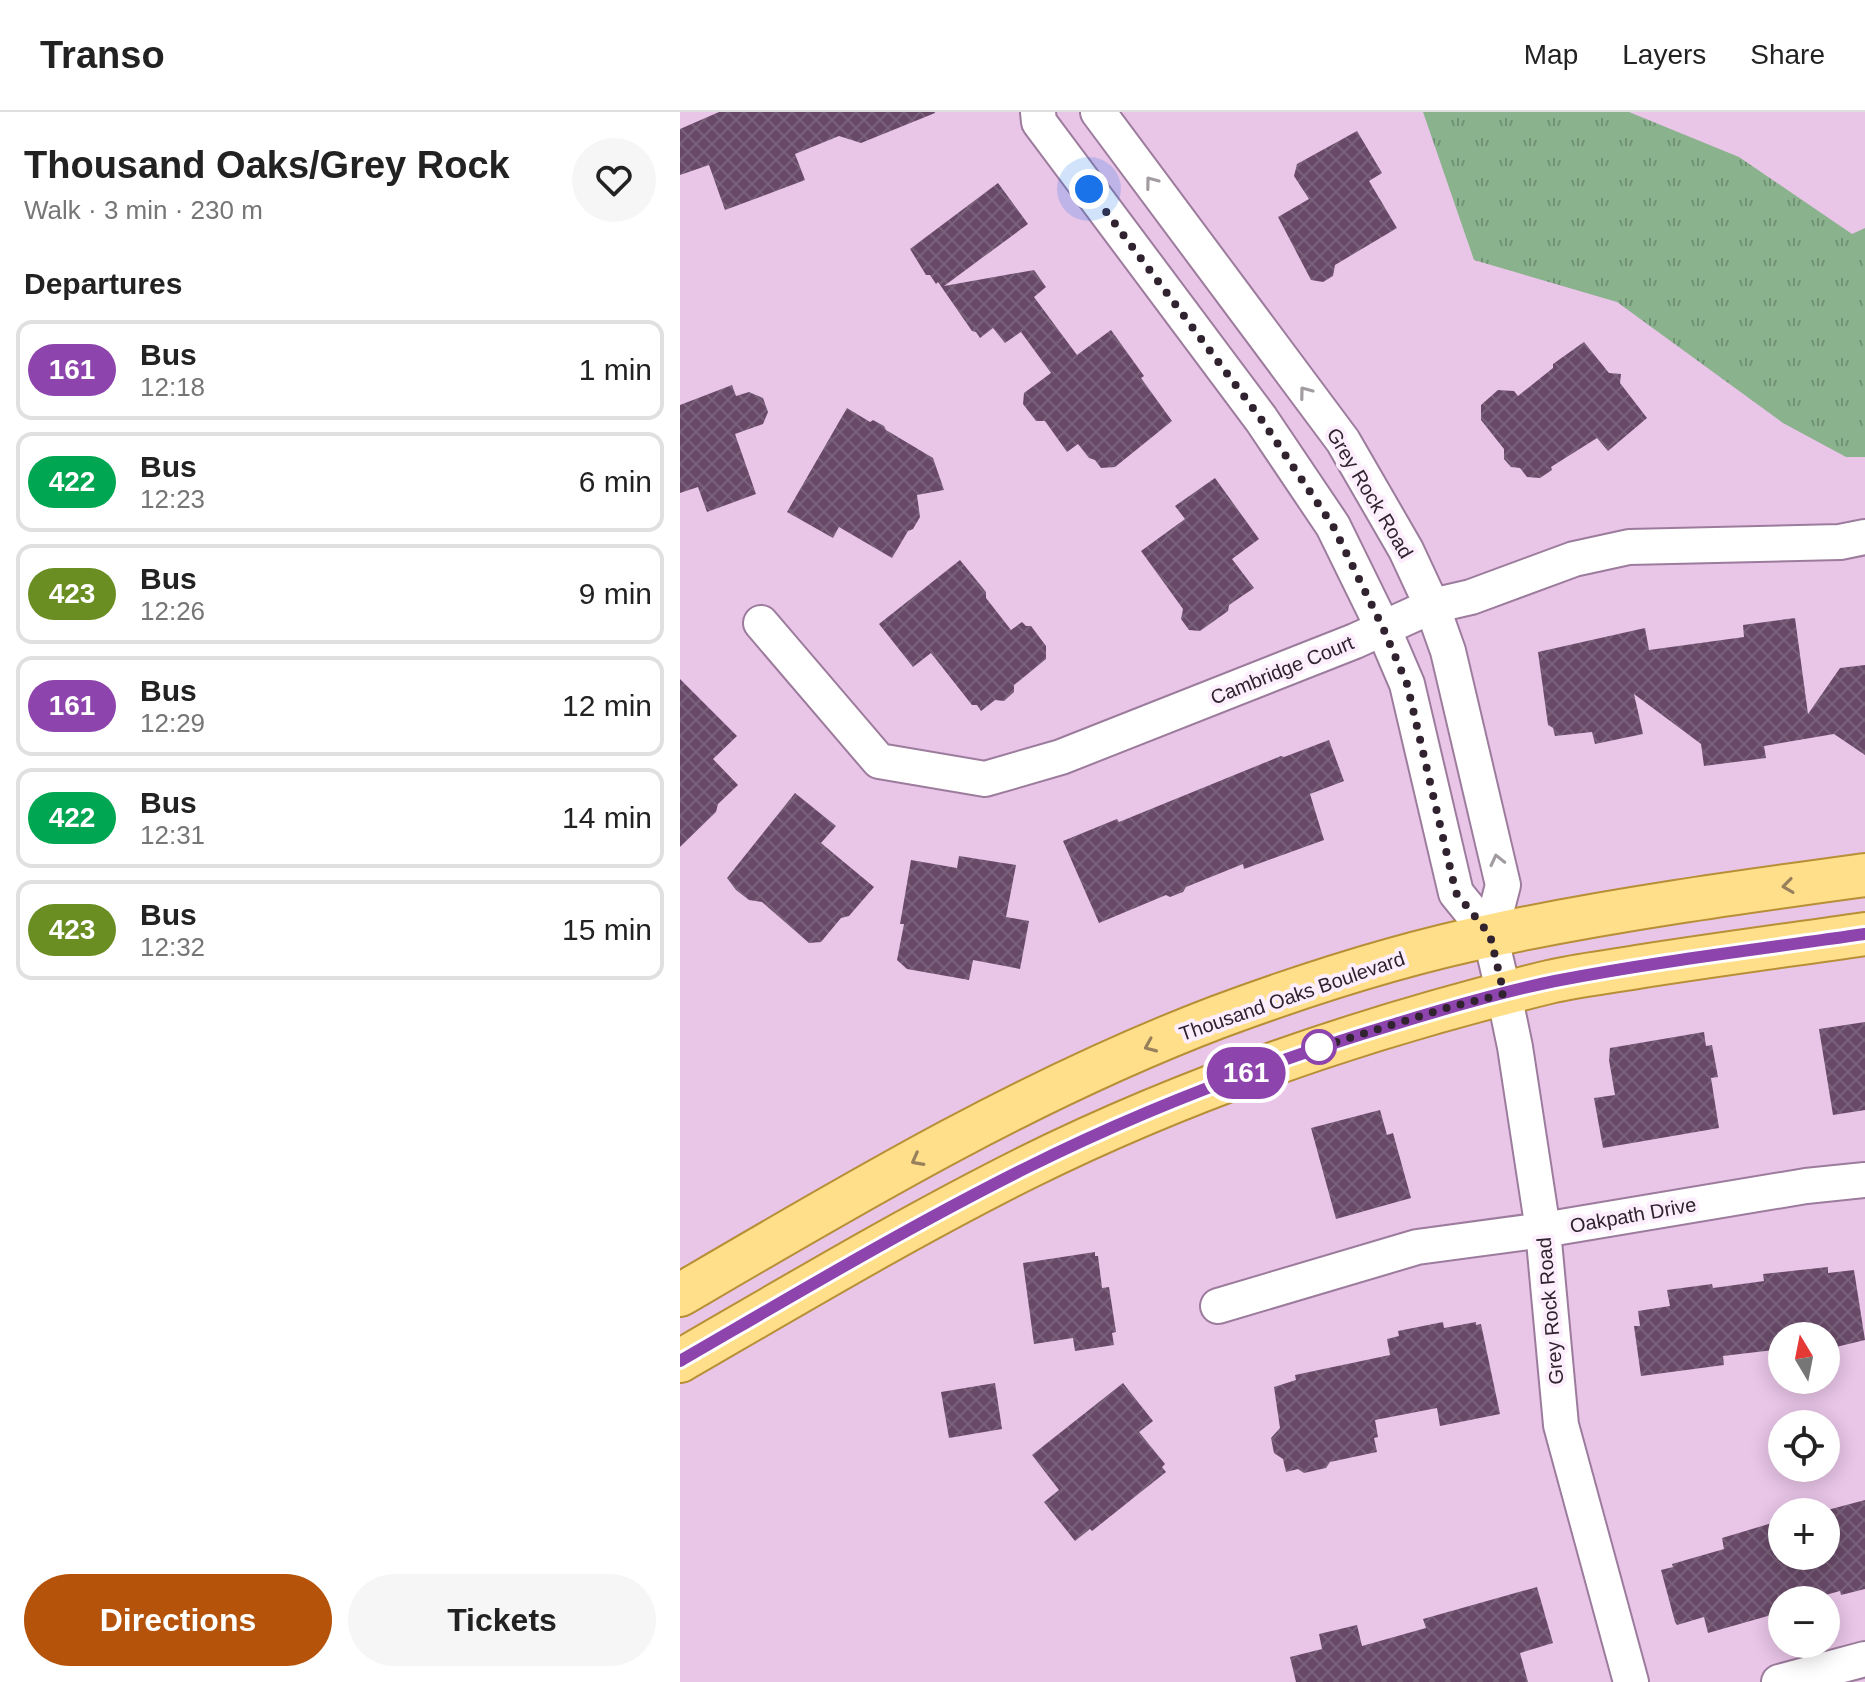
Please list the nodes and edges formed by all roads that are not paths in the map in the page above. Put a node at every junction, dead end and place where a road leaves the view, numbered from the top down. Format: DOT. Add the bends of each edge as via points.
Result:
graph roads {
  1 [pos="1038,112"];
  2 [pos="1098,112"];
  3 [pos="1865,537"];
  4 [pos="1432,606"];
  5 [pos="761,623"];
  6 [pos="1383,628"];
  7 [pos="1865,875"];
  8 [pos="1865,934"];
  9 [pos="1490,935"];
  10 [pos="1504,994"];
  11 [pos="1865,1180"];
  12 [pos="1543,1230"];
  13 [pos="680,1295"];
  14 [pos="1218,1306"];
  15 [pos="680,1361"];
  16 [pos="1865,1659"];
  17 [pos="1631,1682"];
  18 [pos="1779,1682"];
  1 -- 6 [label="street, Grey Rock Road" via="1039,122 1252,407 1333,526"];
  4 -- 2 [label="street, Grey Rock Road, one-way" via="1343,441"];
  3 -- 4 [label="street, Cambridge Court" via="1629,547 1574,559"];
  4 -- 6 [label="street, Cambridge Court"];
  9 -- 4 [label="street, Grey Rock Road, one-way" via="1503,885 1448,651"];
  5 -- 6 [label="street, Cambridge Court" via="879,761 985,779 1061,757"];
  6 -- 9 [label="street, Grey Rock Road" via="1407,684 1456,893"];
  7 -- 9 [label="main road, Thousand Oaks Boulevard, one-way"];
  8 -- 10 [label="main road" via="1554,981"];
  9 -- 10 [label="street, Grey Rock Road"];
  9 -- 13 [label="main road, Thousand Oaks Boulevard, one-way" via="1333,978 1219,1017 1110,1063 924,1156"];
  10 -- 12 [label="street, Grey Rock Road"];
  10 -- 15 [label="main road" via="1333,1042 1130,1120 932,1216"];
  11 -- 12 [label="street, Oakpath Drive"];
  12 -- 14 [label="street, Oakpath Drive" via="1417,1247"];
  12 -- 17 [label="street, Grey Rock Road" via="1561,1425"];
  16 -- 18 [label="street"];
}
